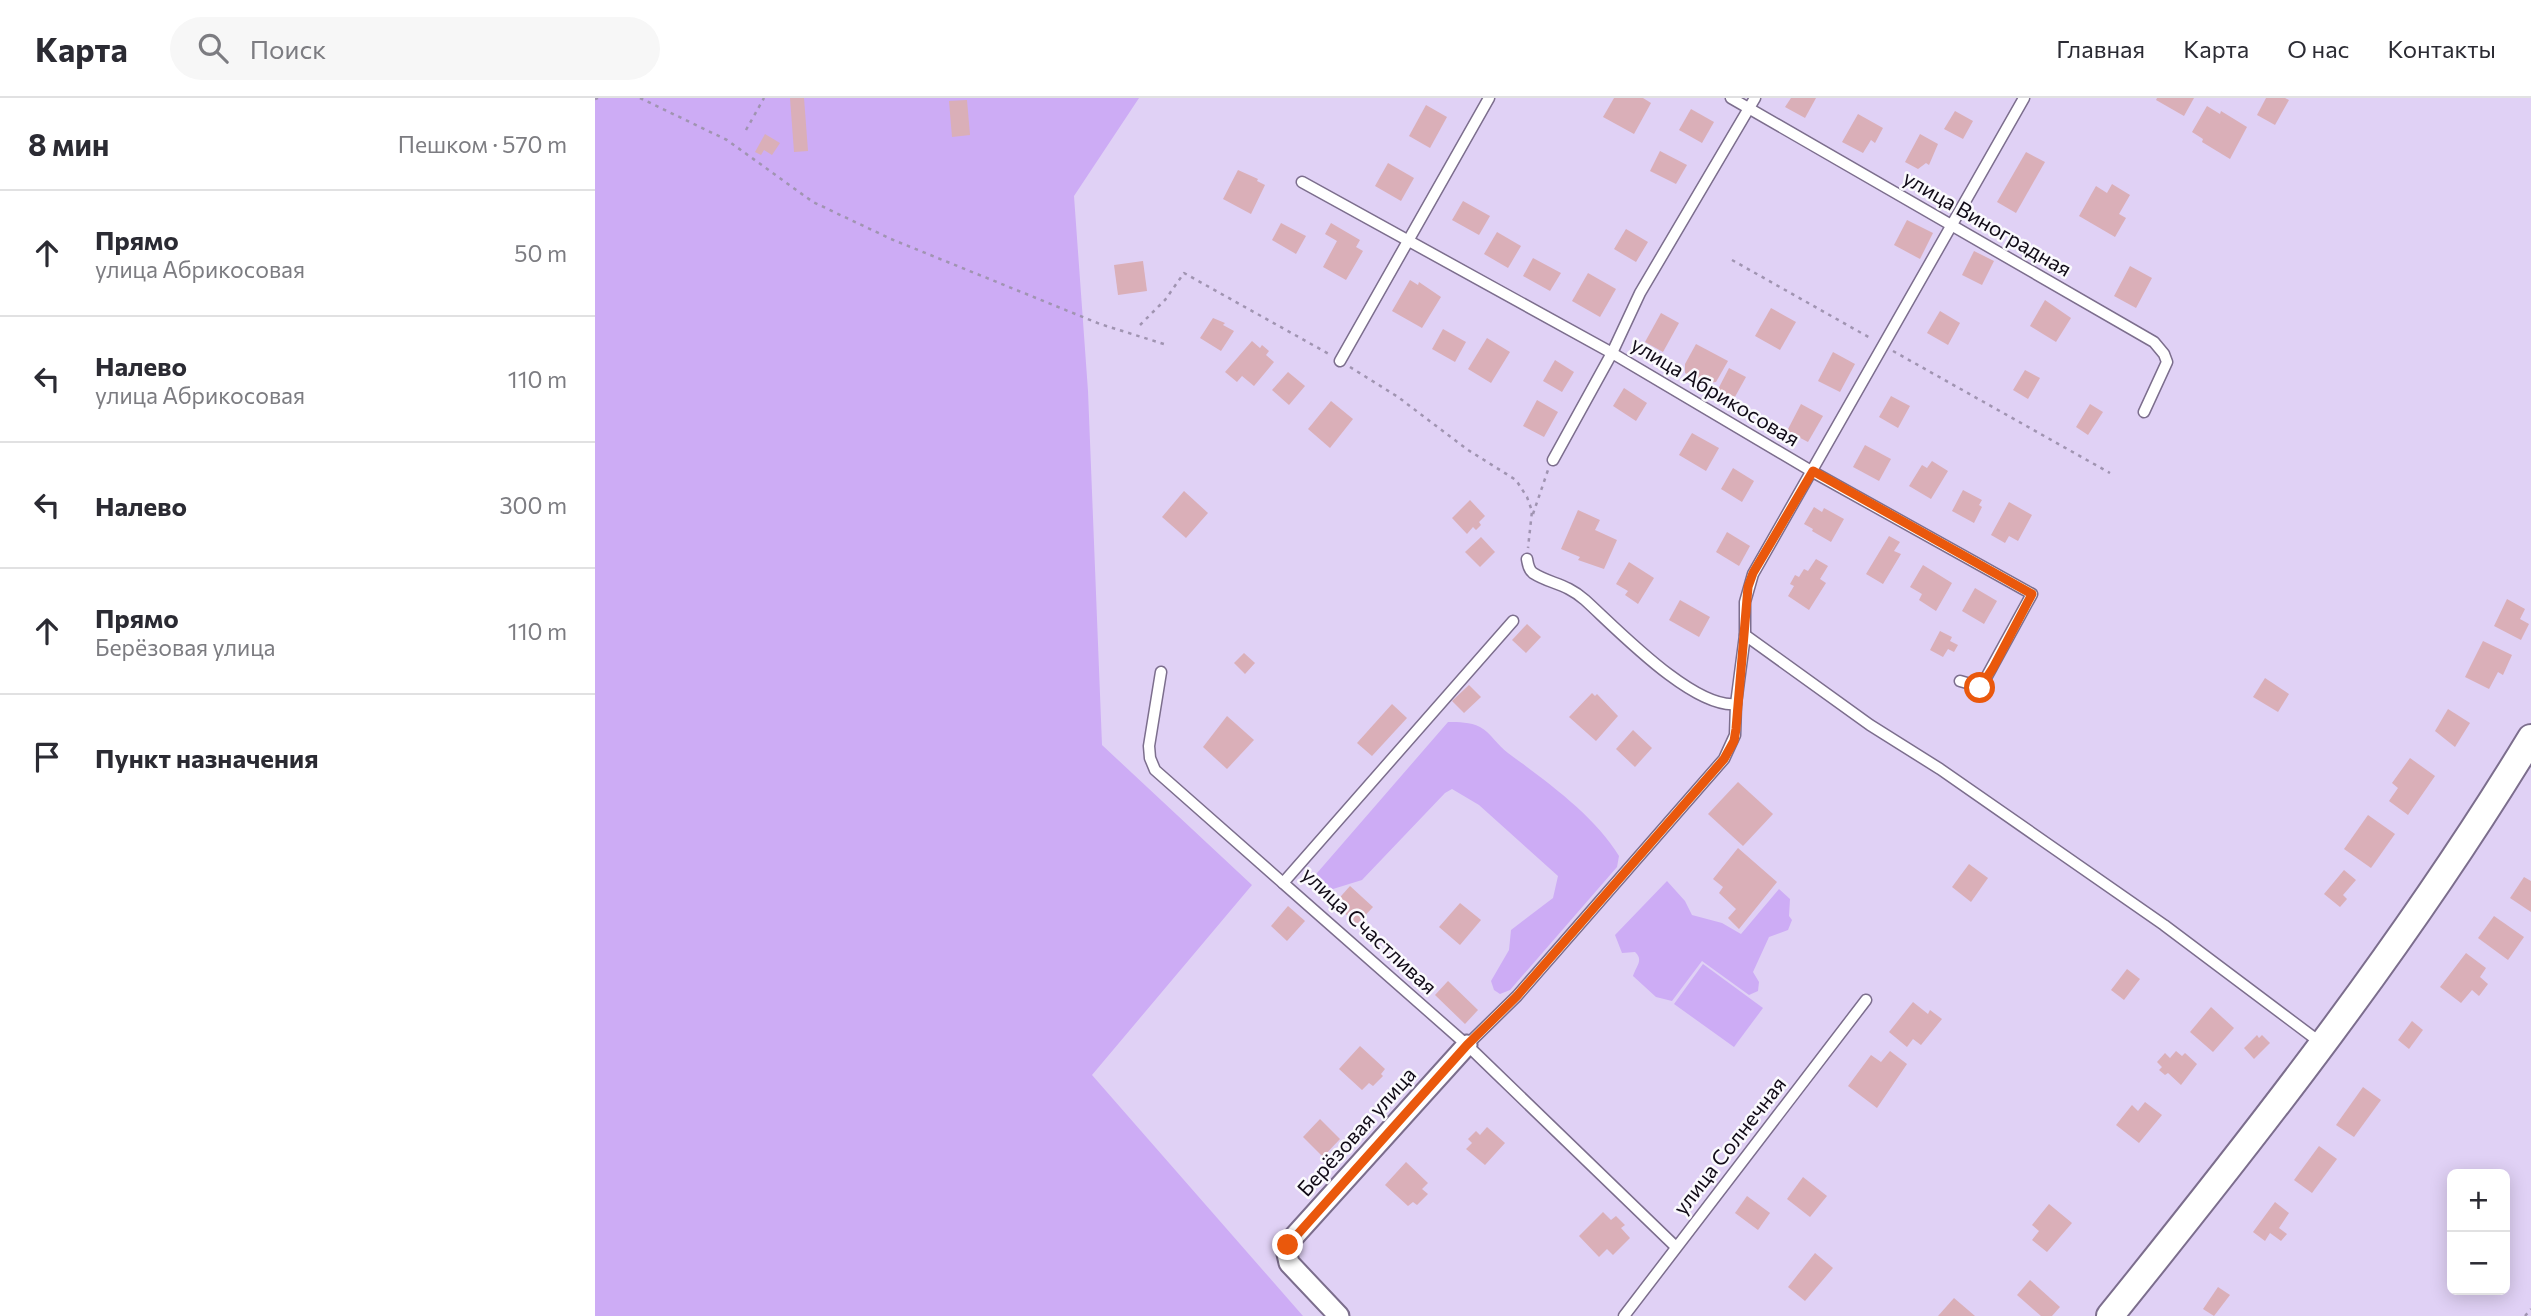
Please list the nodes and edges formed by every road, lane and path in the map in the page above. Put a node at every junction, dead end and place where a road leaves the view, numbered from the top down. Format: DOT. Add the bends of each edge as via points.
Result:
graph roads {
  1 [pos="640,98"];
  2 [pos="764,98"];
  3 [pos="1489,98"];
  4 [pos="1731,98"];
  5 [pos="1755,98"];
  6 [pos="2024,98"];
  7 [pos="1750,108"];
  8 [pos="746,131"];
  9 [pos="1301,182"];
  10 [pos="1951,226"];
  11 [pos="1408,240"];
  12 [pos="1732,260"];
  13 [pos="1140,325"];
  14 [pos="1167,345"];
  15 [pos="1883,346"];
  16 [pos="1612,353"];
  17 [pos="1340,360"];
  18 [pos="2144,412"];
  19 [pos="1553,460"];
  20 [pos="1813,471"];
  21 [pos="2110,473"];
  22 [pos="1532,517"];
  23 [pos="1527,559"];
  24 [pos="1513,621"];
  25 [pos="1745,635"];
  26 [pos="1161,672"];
  27 [pos="1960,681"];
  28 [pos="1736,704"];
  29 [pos="2531,738"];
  30 [pos="1283,883"];
  31 [pos="1866,1000"];
  32 [pos="1467,1045"];
  33 [pos="2324,1045"];
  34 [pos="1676,1247"];
  35 [pos="2531,1309"];
  36 [pos="1339,1316"];
  37 [pos="1624,1316"];
  38 [pos="2110,1316"];
  39 [pos="2525,1316"];
  1 -- 14 [label="path" via="727,140 813,202 880,234 1100,324"];
  2 -- 8 [label="path"];
  3 -- 11 [label="lane"];
  4 -- 7 [label="lane, улица Виноградная"];
  5 -- 7 [label="lane"];
  6 -- 10 [label="lane"];
  7 -- 10 [label="lane, улица Виноградная"];
  7 -- 16 [label="lane" via="1640,293"];
  9 -- 11 [label="lane, улица Абрикосовая"];
  10 -- 15 [label="lane"];
  10 -- 18 [label="lane, улица Виноградная" via="2159,346 2167,364"];
  11 -- 16 [label="lane, улица Абрикосовая"];
  11 -- 17 [label="lane"];
  12 -- 15 [label="path"];
  13 -- 17 [label="path" via="1184,273"];
  15 -- 20 [label="lane"];
  15 -- 21 [label="path"];
  16 -- 19 [label="lane"];
  16 -- 20 [label="lane, улица Абрикосовая"];
  17 -- 22 [label="path" via="1516,480"];
  19 -- 22 [label="path"];
  20 -- 25 [label="lane" via="1753,573 1745,602"];
  20 -- 27 [label="lane, улица Абрикосовая" via="2032,594 1981,687"];
  22 -- 23 [label="path"];
  23 -- 28 [label="lane" via="1531,571 1571,589 1687,687 1716,703"];
  24 -- 30 [label="lane, улица Счастливая"];
  25 -- 28 [label="lane"];
  25 -- 33 [label="lane" via="2164,925"];
  26 -- 30 [label="lane" via="1149,746 1155,770"];
  28 -- 32 [label="lane" via="1735,735 1724,759 1517,996"];
  29 -- 33 [label="main road"];
  30 -- 32 [label="lane, улица Счастливая"];
  31 -- 34 [label="lane, улица Солнечная"];
  32 -- 34 [label="lane, улица Счастливая"];
  32 -- 36 [label="street, Берёзовая улица" via="1290,1241 1289,1263"];
  33 -- 38 [label="main road"];
  34 -- 37 [label="lane, улица Солнечная"];
  35 -- 39 [label="path"];
}
